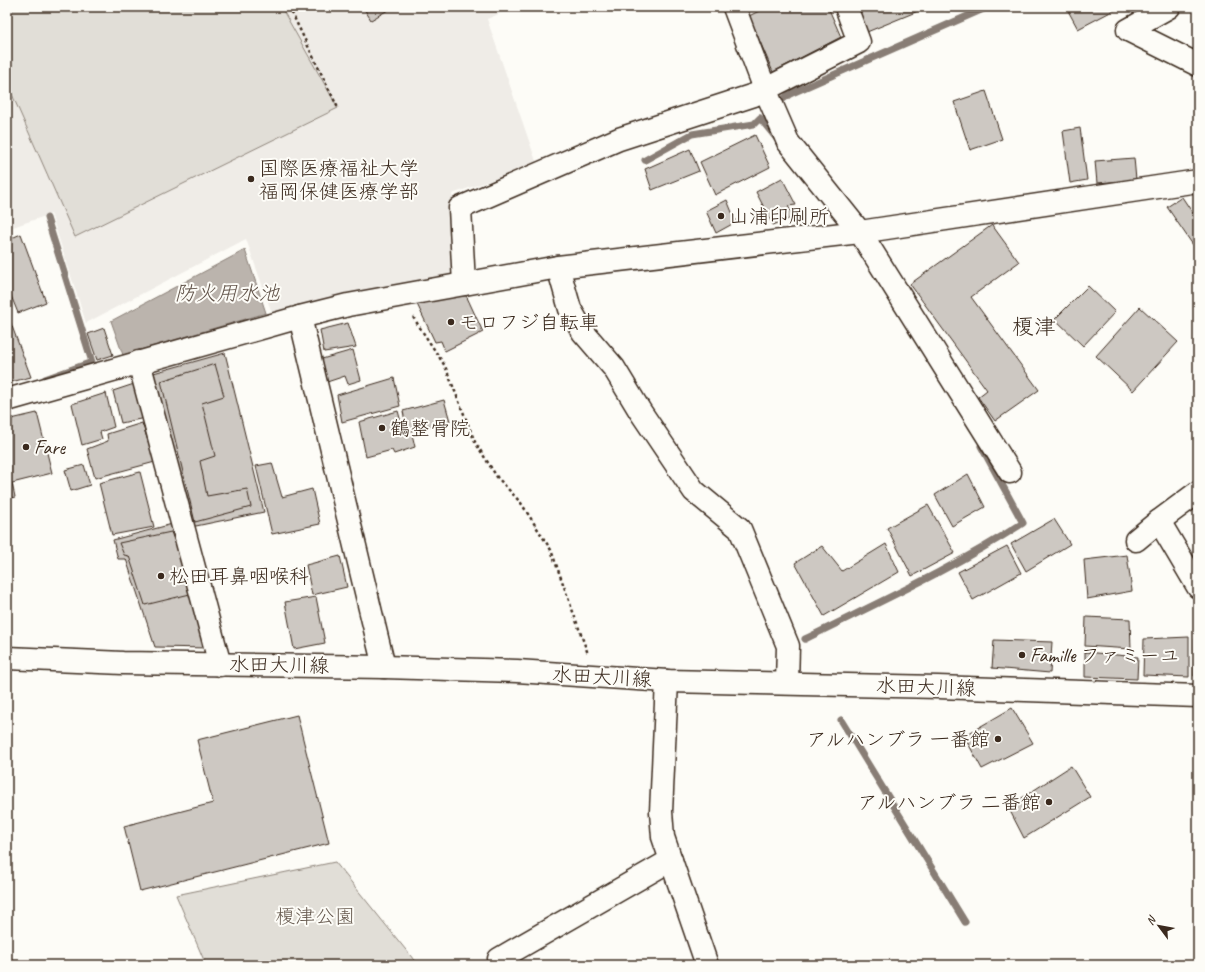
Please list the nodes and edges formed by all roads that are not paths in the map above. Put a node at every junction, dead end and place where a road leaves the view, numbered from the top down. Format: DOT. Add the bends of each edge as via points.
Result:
graph roads {
  1 [pos="734,7"];
  2 [pos="846,7"];
  3 [pos="1169,7"];
  4 [pos="1198,65"];
  5 [pos="765,90"];
  6 [pos="1198,181"];
  7 [pos="860,232"];
  8 [pos="558,267"];
  9 [pos="464,284"];
  10 [pos="300,317"];
  11 [pos="139,362"];
  12 [pos="7,400"];
  13 [pos="1010,472"];
  14 [pos="1198,492"];
  15 [pos="1159,521"];
  16 [pos="1136,540"];
  17 [pos="1198,587"];
  18 [pos="7,658"];
  19 [pos="220,665"];
  20 [pos="384,667"];
  21 [pos="667,681"];
  22 [pos="787,684"];
  23 [pos="1198,696"];
  24 [pos="671,860"];
  25 [pos="499,959"];
  26 [pos="707,965"];
  1 -- 5 [label="street"];
  2 -- 5 [label="street" via="859,42"];
  3 -- 4 [label="street" via="1128,30"];
  5 -- 7 [label="street" via="788,142"];
  5 -- 9 [label="street" via="754,96 619,139 460,208"];
  6 -- 7 [label="street"];
  7 -- 8 [label="street"];
  7 -- 13 [label="street"];
  8 -- 9 [label="street"];
  8 -- 22 [label="street" via="570,309 583,332 614,368 694,492 740,529 788,646"];
  9 -- 10 [label="street" via="348,304"];
  10 -- 11 [label="street"];
  10 -- 20 [label="street"];
  11 -- 12 [label="street"];
  11 -- 19 [label="street"];
  14 -- 15 [label="street"];
  15 -- 16 [label="street"];
  15 -- 17 [label="street"];
  18 -- 19 [label="street, 水田大川線"];
  19 -- 20 [label="street, 水田大川線"];
  20 -- 21 [label="street, 水田大川線" via="517,671"];
  21 -- 22 [label="street, 水田大川線"];
  21 -- 24 [label="street" via="661,812 663,837"];
  22 -- 23 [label="street, 水田大川線"];
  24 -- 25 [label="street"];
  24 -- 26 [label="street"];
}
